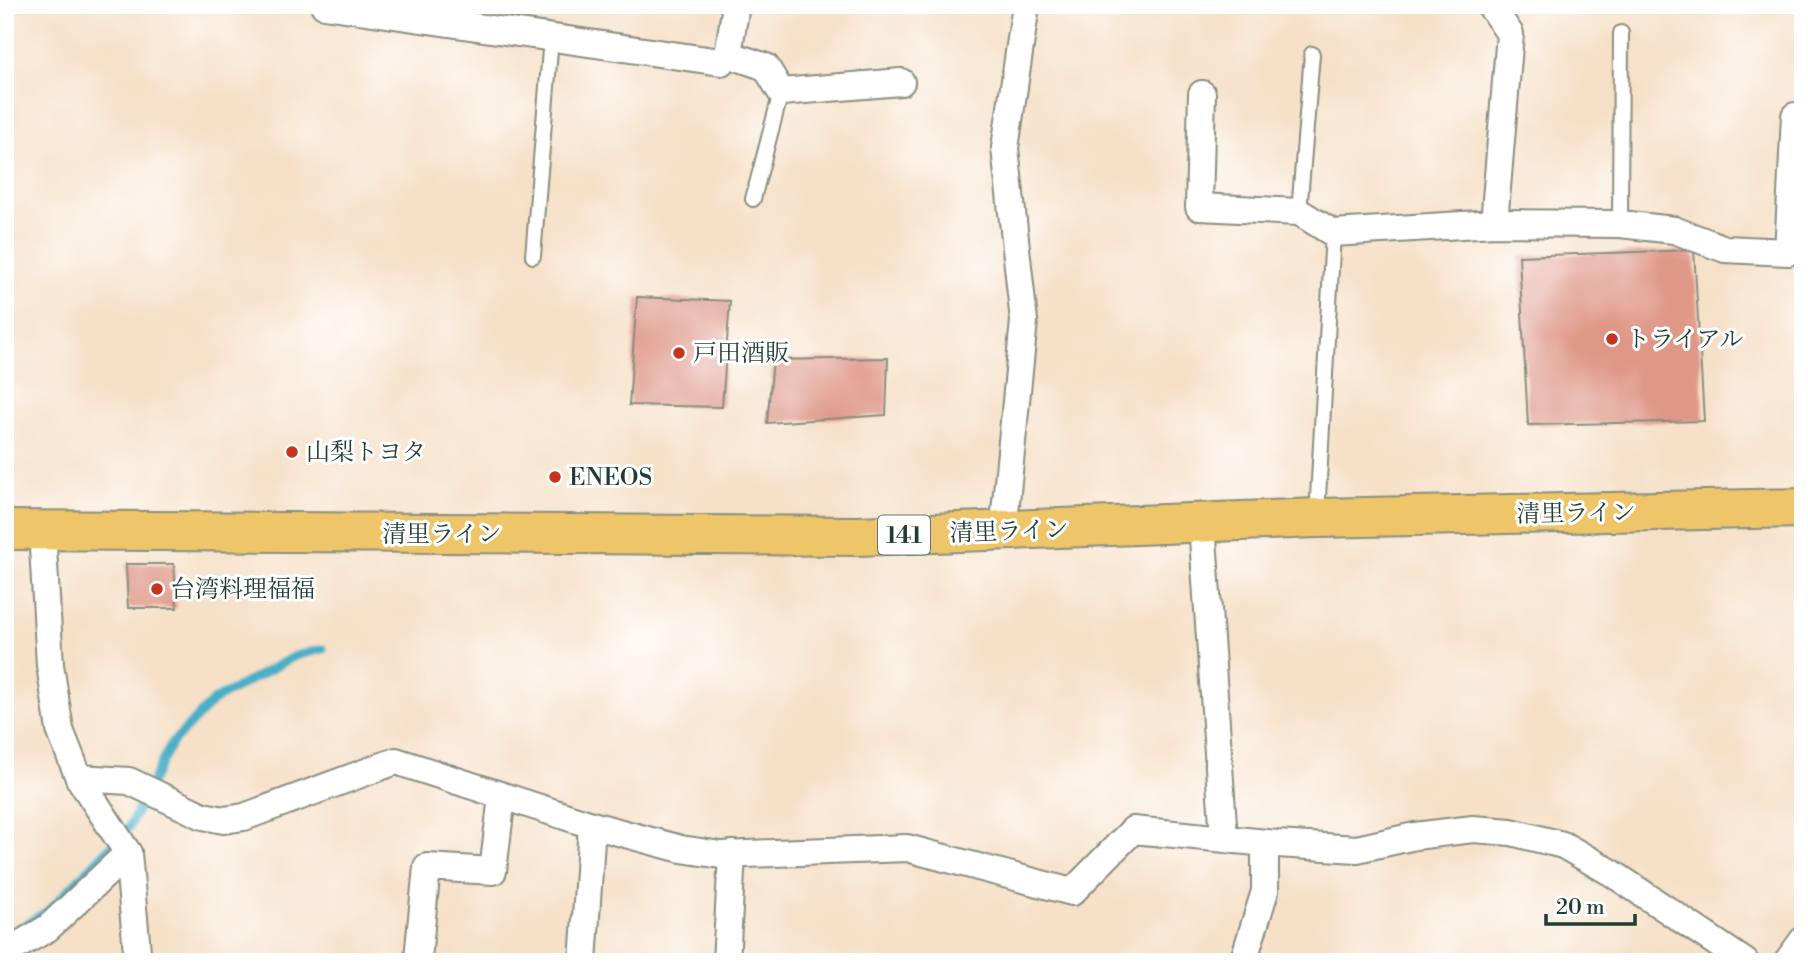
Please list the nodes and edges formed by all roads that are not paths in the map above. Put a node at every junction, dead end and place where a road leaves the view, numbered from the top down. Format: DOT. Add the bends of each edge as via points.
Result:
graph roads {
  1 [pos="324,5"];
  2 [pos="736,5"];
  3 [pos="1026,5"];
  4 [pos="1490,5"];
  5 [pos="1621,33"];
  6 [pos="551,38"];
  7 [pos="728,54"];
  8 [pos="1312,54"];
  9 [pos="901,82"];
  10 [pos="781,92"];
  11 [pos="1202,94"];
  12 [pos="1795,116"];
  13 [pos="753,200"];
  14 [pos="1299,212"];
  15 [pos="1493,223"];
  16 [pos="1620,224"];
  17 [pos="1333,233"];
  18 [pos="533,256"];
  19 [pos="1803,508"];
  20 [pos="1317,518"];
  21 [pos="1202,524"];
  22 [pos="24,531"];
  23 [pos="1003,532"];
  24 [pos="79,778"];
  25 [pos="502,796"];
  26 [pos="592,825"];
  27 [pos="1224,838"];
  28 [pos="1265,843"];
  29 [pos="128,853"];
  30 [pos="732,854"];
  31 [pos="5,953"];
  32 [pos="418,958"];
  33 [pos="138,962"];
  34 [pos="583,962"];
  35 [pos="726,962"];
  36 [pos="1243,962"];
  37 [pos="1745,962"];
  1 -- 6 [label="street"];
  2 -- 7 [label="street"];
  3 -- 23 [label="street" via="1005,148 1024,321"];
  4 -- 15 [label="street" via="1510,34"];
  5 -- 16 [label="lane"];
  6 -- 7 [label="street" via="721,62"];
  6 -- 18 [label="lane"];
  7 -- 10 [label="street" via="766,67"];
  8 -- 14 [label="lane"];
  9 -- 10 [label="street"];
  10 -- 13 [label="lane"];
  11 -- 14 [label="street" via="1199,206"];
  12 -- 16 [label="street" via="1788,252 1725,249 1674,230"];
  14 -- 17 [label="street"];
  15 -- 16 [label="street"];
  15 -- 17 [label="street"];
  17 -- 20 [label="lane"];
  19 -- 20 [label="highway, 清里ライン / 141"];
  20 -- 21 [label="highway, 清里ライン / 141"];
  21 -- 23 [label="highway, 清里ライン / 141"];
  21 -- 27 [label="street"];
  22 -- 23 [label="highway, 清里ライン / 141" via="857,536"];
  22 -- 24 [label="street" via="60,730"];
  24 -- 25 [label="street" via="130,780 202,816 225,820 396,761"];
  24 -- 29 [label="street"];
  25 -- 26 [label="street"];
  25 -- 32 [label="street" via="493,871 427,867"];
  26 -- 30 [label="street" via="681,849"];
  26 -- 34 [label="street"];
  27 -- 28 [label="street"];
  27 -- 30 [label="street" via="1133,830 1072,892 907,848"];
  28 -- 36 [label="street" via="1265,891"];
  28 -- 37 [label="street" via="1357,849 1473,829 1511,832 1563,845"];
  29 -- 31 [label="street" via="48,928"];
  29 -- 33 [label="street"];
  30 -- 35 [label="street"];
}
